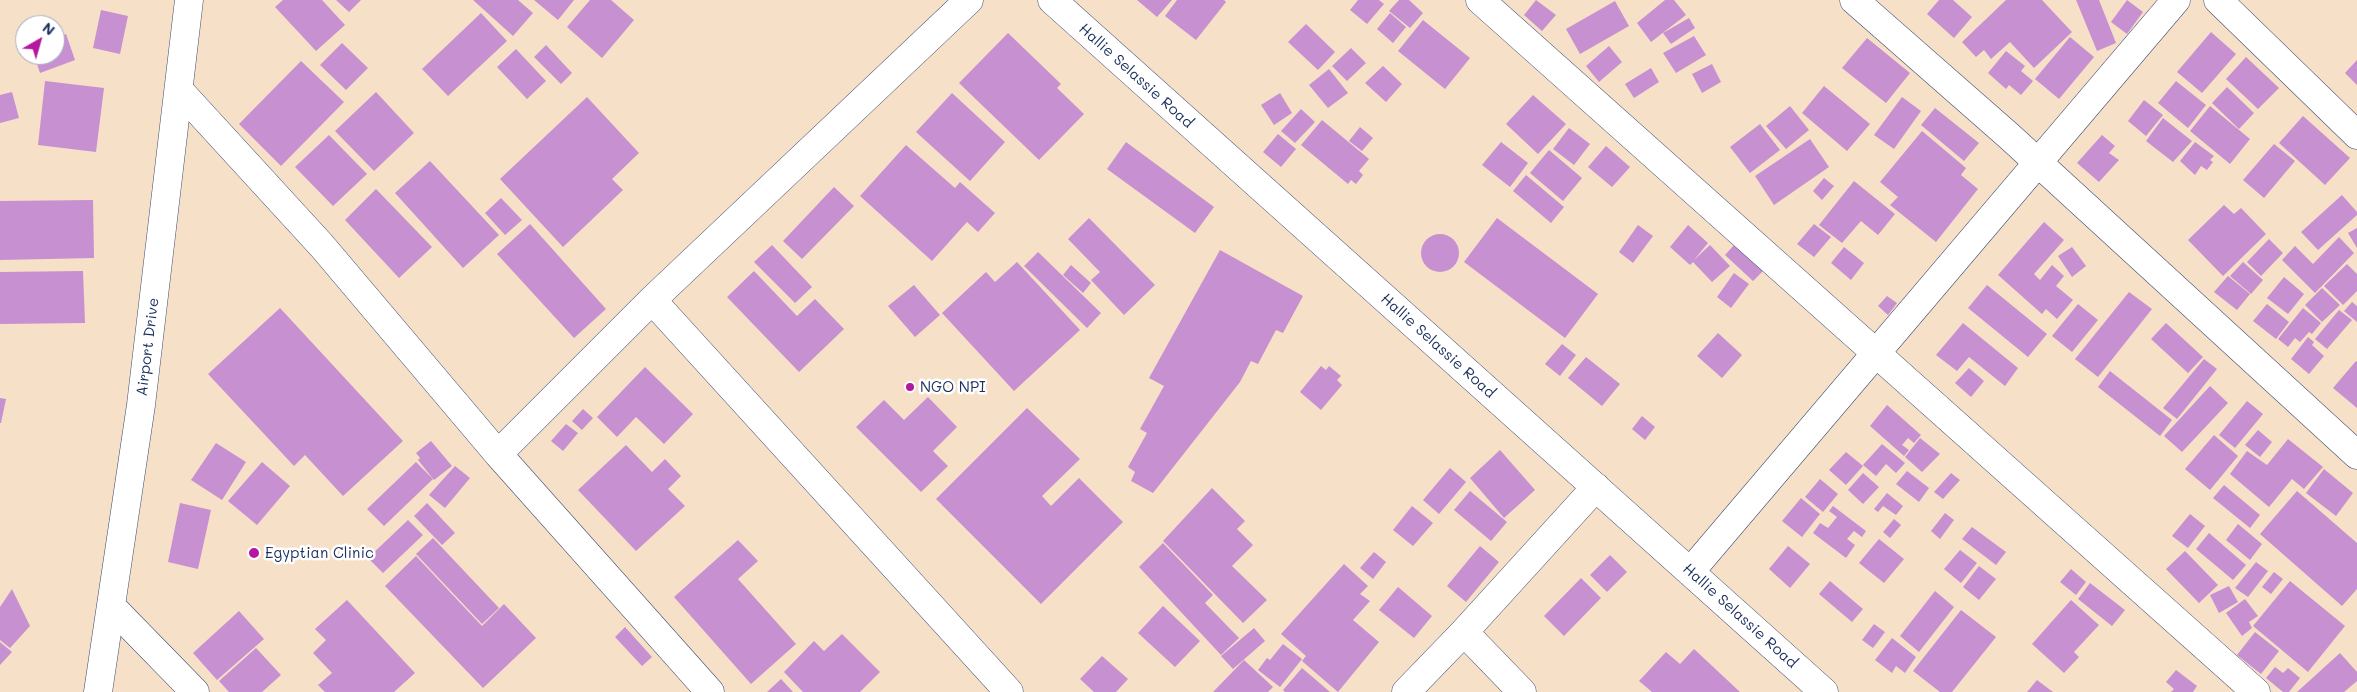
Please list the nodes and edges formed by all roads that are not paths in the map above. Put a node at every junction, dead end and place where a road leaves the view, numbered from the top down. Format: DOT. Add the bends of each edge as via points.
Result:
graph roads {
  1 [pos="189,0"];
  2 [pos="969,0"];
  3 [pos="1052,0"];
  4 [pos="1480,0"];
  5 [pos="1854,0"];
  6 [pos="2176,0"];
  7 [pos="2218,0"];
  8 [pos="179,90"];
  9 [pos="2357,135"];
  10 [pos="2038,163"];
  11 [pos="652,300"];
  12 [pos="1876,353"];
  13 [pos="498,454"];
  14 [pos="2357,455"];
  15 [pos="1596,487"];
  16 [pos="1690,572"];
  17 [pos="112,607"];
  18 [pos="1464,632"];
  19 [pos="98,692"];
  20 [pos="195,692"];
  21 [pos="710,692"];
  22 [pos="1009,692"];
  23 [pos="1406,692"];
  24 [pos="1522,692"];
  25 [pos="1824,692"];
  26 [pos="2256,692"];
  1 -- 8 [label="street, Airport Drive"];
  2 -- 11 [label="street"];
  3 -- 15 [label="street, Hallie Selassie Road"];
  4 -- 12 [label="street"];
  5 -- 10 [label="street"];
  6 -- 10 [label="street"];
  7 -- 9 [label="street"];
  8 -- 13 [label="street" via="322,246"];
  8 -- 17 [label="street, Airport Drive" via="141,405"];
  10 -- 12 [label="street"];
  10 -- 14 [label="street"];
  11 -- 13 [label="street"];
  11 -- 22 [label="street"];
  12 -- 16 [label="street"];
  12 -- 26 [label="street"];
  13 -- 21 [label="street"];
  15 -- 16 [label="street, Hallie Selassie Road"];
  15 -- 18 [label="street"];
  16 -- 25 [label="street, Hallie Selassie Road"];
  17 -- 19 [label="street, Airport Drive"];
  17 -- 20 [label="street"];
  18 -- 23 [label="street"];
  18 -- 24 [label="street"];
}
